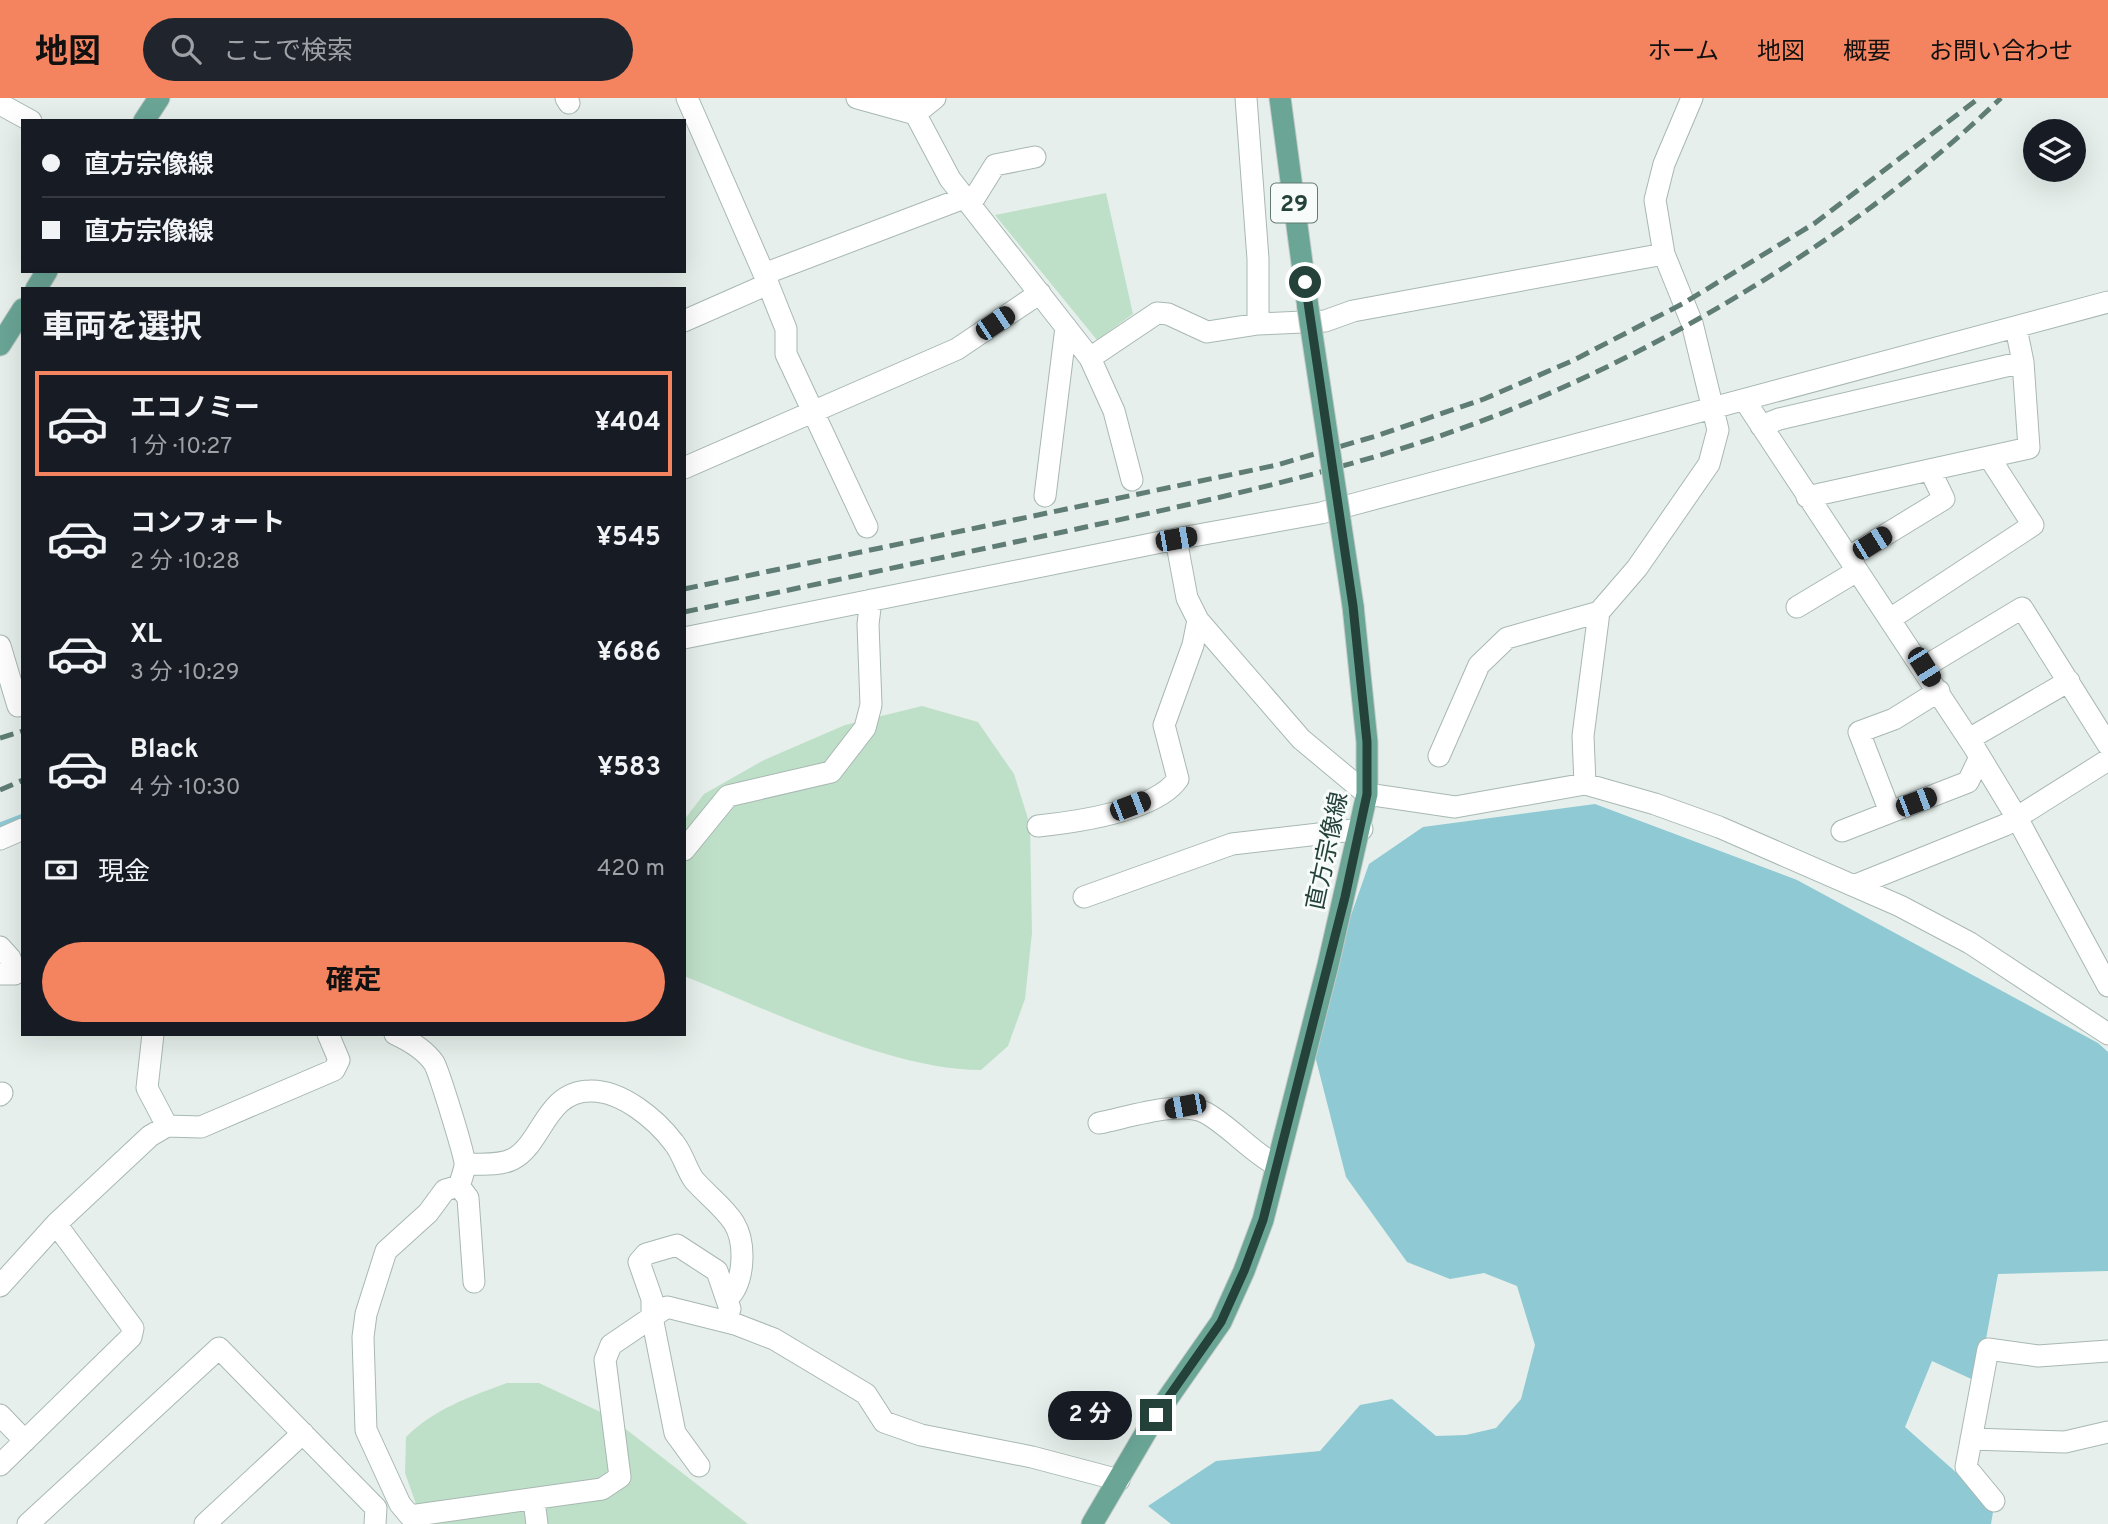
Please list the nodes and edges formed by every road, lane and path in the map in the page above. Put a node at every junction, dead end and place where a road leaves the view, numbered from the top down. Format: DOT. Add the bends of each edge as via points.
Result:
graph roads {
  1 [pos="159,98"];
  2 [pos="687,98"];
  3 [pos="857,98"];
  4 [pos="935,98"];
  5 [pos="1246,98"];
  6 [pos="1280,98"];
  7 [pos="1692,98"];
  8 [pos="0,104"];
  9 [pos="911,106"];
  10 [pos="27,119"];
  11 [pos="145,119"];
  12 [pos="1035,157"];
  13 [pos="967,201"];
  14 [pos="1664,254"];
  15 [pos="766,279"];
  16 [pos="1040,293"];
  17 [pos="2108,302"];
  18 [pos="21,312"];
  19 [pos="686,320"];
  20 [pos="1258,324"];
  21 [pos="1066,327"];
  22 [pos="2016,328"];
  23 [pos="0,345"];
  24 [pos="1090,358"];
  25 [pos="2023,362"];
  26 [pos="1745,401"];
  27 [pos="1714,408"];
  28 [pos="814,411"];
  29 [pos="1761,426"];
  30 [pos="1989,457"];
  31 [pos="686,467"];
  32 [pos="1930,470"];
  33 [pos="1132,480"];
  34 [pos="1045,496"];
  35 [pos="1807,497"];
  36 [pos="867,527"];
  37 [pos="1176,539"];
  38 [pos="1853,564"];
  39 [pos="871,600"];
  40 [pos="1797,607"];
  41 [pos="1599,612"];
  42 [pos="1198,620"];
  43 [pos="1890,620"];
  44 [pos="686,638"];
  45 [pos="0,646"];
  46 [pos="1924,667"];
  47 [pos="2069,681"];
  48 [pos="1939,691"];
  49 [pos="14,708"];
  50 [pos="2108,745"];
  51 [pos="1974,748"];
  52 [pos="1439,756"];
  53 [pos="2108,760"];
  54 [pos="1585,784"];
  55 [pos="1367,794"];
  56 [pos="1890,812"];
  57 [pos="2018,818"];
  58 [pos="1038,826"];
  59 [pos="1362,829"];
  60 [pos="1842,831"];
  61 [pos="686,848"];
  62 [pos="1856,885"];
  63 [pos="1084,897"];
  64 [pos="0,947"];
  65 [pos="2101,954"];
  66 [pos="0,974"];
  67 [pos="2108,986"];
  68 [pos="2108,1034"];
  69 [pos="153,1036"];
  70 [pos="329,1036"];
  71 [pos="399,1036"];
  72 [pos="1099,1123"];
  73 [pos="167,1126"];
  74 [pos="466,1164"];
  75 [pos="1276,1165"];
  76 [pos="459,1186"];
  77 [pos="56,1224"];
  78 [pos="474,1282"];
  79 [pos="0,1286"];
  80 [pos="727,1298"];
  81 [pos="652,1317"];
  82 [pos="735,1324"];
  83 [pos="2108,1351"];
  84 [pos="0,1415"];
  85 [pos="2108,1432"];
  86 [pos="303,1433"];
  87 [pos="1971,1439"];
  88 [pos="25,1441"];
  89 [pos="0,1465"];
  90 [pos="699,1466"];
  91 [pos="1119,1480"];
  92 [pos="534,1501"];
  93 [pos="1994,1501"];
  94 [pos="411,1520"];
  95 [pos="28,1524"];
  96 [pos="205,1524"];
  97 [pos="375,1524"];
  98 [pos="537,1524"];
  99 [pos="1092,1524"];
  1 -- 11 [label="main road"];
  2 -- 15 [label="street"];
  3 -- 9 [label="street"];
  4 -- 9 [label="street"];
  5 -- 20 [label="street"];
  6 -- 55 [label="main road, 直方宗像線 / 29, bridge" via="1353,606 1367,742"];
  7 -- 14 [label="street" via="1664,164 1655,200"];
  8 -- 10 [label="street"];
  9 -- 13 [label="street" via="950,180"];
  12 -- 13 [label="street" via="995,165"];
  13 -- 15 [label="street"];
  13 -- 16 [label="street"];
  14 -- 20 [label="street" via="1353,311 1325,321"];
  14 -- 27 [label="street" via="1692,323"];
  15 -- 19 [label="street"];
  15 -- 28 [label="street" via="786,329 786,354"];
  16 -- 21 [label="street"];
  16 -- 28 [label="street" via="957,349"];
  17 -- 22 [label="street"];
  18 -- 23 [label="main road"];
  20 -- 24 [label="street" via="1207,332 1157,313"];
  21 -- 24 [label="street"];
  21 -- 34 [label="street"];
  22 -- 25 [label="street"];
  22 -- 26 [label="street"];
  24 -- 33 [label="street" via="1114,411"];
  25 -- 29 [label="street"];
  25 -- 30 [label="street" via="2029,448"];
  26 -- 27 [label="street"];
  26 -- 29 [label="street"];
  27 -- 37 [label="street" via="1321,513"];
  27 -- 41 [label="street" via="1718,430 1709,464 1637,568"];
  28 -- 31 [label="street"];
  28 -- 36 [label="street"];
  29 -- 35 [label="street"];
  30 -- 32 [label="street"];
  30 -- 43 [label="street" via="2034,525"];
  32 -- 35 [label="street"];
  32 -- 38 [label="street" via="1944,499"];
  35 -- 38 [label="street"];
  37 -- 39 [label="street"];
  37 -- 42 [label="street" via="1187,597"];
  38 -- 40 [label="street"];
  38 -- 43 [label="street"];
  39 -- 44 [label="street"];
  39 -- 61 [label="street" via="872,705 865,728 831,772 728,796"];
  41 -- 52 [label="street" via="1507,638 1479,665"];
  41 -- 54 [label="street" via="1583,736"];
  42 -- 55 [label="street" via="1301,739"];
  42 -- 58 [label="street" via="1164,725 1178,779 1170,792 1090,821"];
  43 -- 46 [label="street"];
  45 -- 49 [label="street"];
  46 -- 47 [label="street" via="2022,608"];
  46 -- 48 [label="street"];
  47 -- 50 [label="street"];
  47 -- 51 [label="street"];
  48 -- 51 [label="street"];
  48 -- 56 [label="street" via="1894,719 1859,732"];
  51 -- 56 [label="street" via="1968,782"];
  51 -- 57 [label="street"];
  53 -- 57 [label="street"];
  54 -- 55 [label="street" via="1455,807"];
  54 -- 62 [label="street" via="1719,827"];
  55 -- 59 [label="main road, 直方宗像線 / 29"];
  56 -- 60 [label="street"];
  57 -- 62 [label="street"];
  57 -- 65 [label="street"];
  59 -- 63 [label="street" via="1232,844"];
  59 -- 75 [label="main road, 直方宗像線 / 29"];
  62 -- 68 [label="street" via="1970,943"];
  64 -- 66 [label="street" via="15,974"];
  65 -- 67 [label="street"];
  69 -- 73 [label="street" via="147,1088"];
  70 -- 73 [label="street" via="339,1060 334,1070 201,1127"];
  71 -- 74 [label="street" via="433,1061"];
  72 -- 75 [label="street" via="1185,1106 1205,1112"];
  73 -- 77 [label="street" via="150,1136"];
  74 -- 76 [label="street"];
  74 -- 80 [label="street" via="512,1160 523,1153 544,1119 573,1094 589,1090 629,1104 649,1116 675,1143 692,1177 736,1226 741,1273"];
  75 -- 91 [label="main road, 直方宗像線 / 29" via="1263,1220 1221,1322 1156,1415"];
  76 -- 78 [label="street" via="468,1198"];
  76 -- 94 [label="street" via="445,1190 428,1213 386,1251 366,1314 366,1430"];
  77 -- 79 [label="street"];
  77 -- 88 [label="street" via="132,1328 131,1337"];
  80 -- 81 [label="street" via="717,1272 677,1245 646,1254 639,1262 652,1299"];
  80 -- 82 [label="street"];
  81 -- 82 [label="street" via="667,1307"];
  81 -- 90 [label="street" via="675,1433"];
  81 -- 92 [label="street" via="611,1345 605,1360 620,1477 602,1489"];
  82 -- 91 [label="street" via="774,1339 866,1394 884,1422 921,1435"];
  83 -- 87 [label="street" via="2038,1356 1988,1349"];
  84 -- 88 [label="street"];
  85 -- 87 [label="street" via="2065,1442"];
  86 -- 95 [label="street" via="219,1348"];
  86 -- 96 [label="street"];
  86 -- 97 [label="street" via="376,1508"];
  87 -- 93 [label="street" via="1966,1467"];
  88 -- 89 [label="street"];
  91 -- 99 [label="main road, 直方宗像線 / 29"];
  92 -- 94 [label="street"];
  92 -- 98 [label="street"];
}
